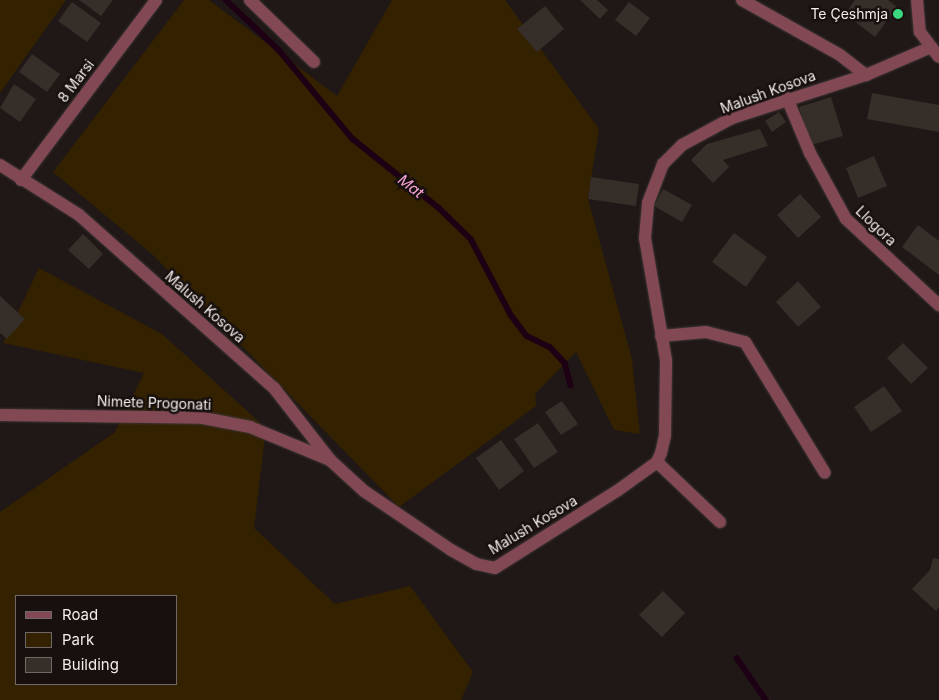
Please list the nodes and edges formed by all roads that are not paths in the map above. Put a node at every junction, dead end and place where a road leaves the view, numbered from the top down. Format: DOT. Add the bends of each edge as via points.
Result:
graph roads {
  1 [pos="156,0"];
  2 [pos="250,0"];
  3 [pos="742,0"];
  4 [pos="916,0"];
  5 [pos="935,52"];
  6 [pos="314,62"];
  7 [pos="866,75"];
  8 [pos="787,98"];
  9 [pos="0,165"];
  10 [pos="21,180"];
  11 [pos="939,305"];
  12 [pos="661,336"];
  13 [pos="0,415"];
  14 [pos="330,460"];
  15 [pos="657,462"];
  16 [pos="826,473"];
  17 [pos="720,522"];
  1 -- 10 [label="street, 8 Marsi"];
  2 -- 6 [label="street"];
  3 -- 7 [label="street" via="840,55"];
  4 -- 5 [label="street" via="920,32"];
  5 -- 7 [label="street, Malush Kosova"];
  7 -- 8 [label="street, Malush Kosova"];
  8 -- 11 [label="street, Llogora" via="810,153 846,219"];
  8 -- 12 [label="street, Malush Kosova" via="732,118 682,145 663,164 648,203 645,238"];
  9 -- 10 [label="street, Malush Kosova"];
  10 -- 14 [label="street, Malush Kosova" via="79,215 274,388"];
  12 -- 15 [label="street, Malush Kosova" via="666,360 665,436"];
  12 -- 16 [label="street" via="706,332 745,342"];
  13 -- 14 [label="street, Nimete Progonati" via="203,418 250,427"];
  14 -- 15 [label="street, Malush Kosova" via="364,491 451,550 486,567 502,564"];
  15 -- 17 [label="street"];
}
